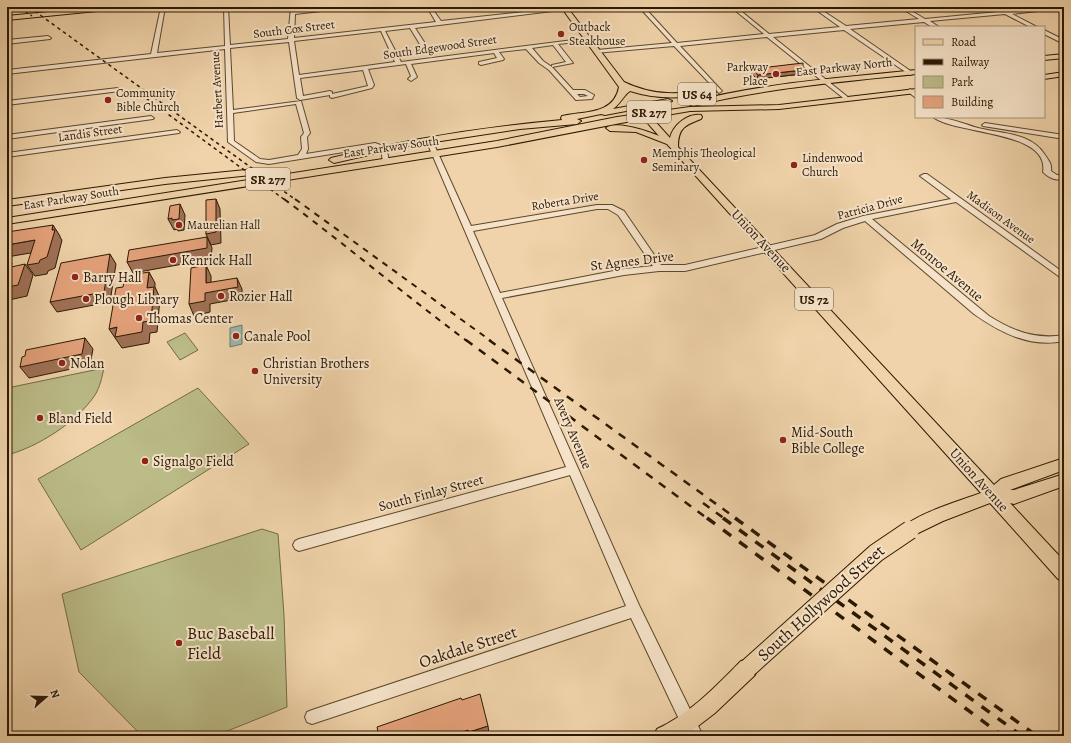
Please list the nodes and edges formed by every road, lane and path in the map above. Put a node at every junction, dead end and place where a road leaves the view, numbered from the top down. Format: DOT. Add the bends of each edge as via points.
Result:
graph roads {
  1 [pos="117,7"];
  2 [pos="163,7"];
  3 [pos="226,7"];
  4 [pos="353,7"];
  5 [pos="429,7"];
  6 [pos="583,7"];
  7 [pos="641,7"];
  8 [pos="734,7"];
  9 [pos="814,7"];
  10 [pos="901,7"];
  11 [pos="994,7"];
  12 [pos="1064,7"];
  13 [pos="564,8"];
  14 [pos="72,9"];
  15 [pos="293,10"];
  16 [pos="1005,12"];
  17 [pos="7,18"];
  18 [pos="924,20"];
  19 [pos="438,22"];
  20 [pos="411,26"];
  21 [pos="934,26"];
  22 [pos="1032,26"];
  23 [pos="382,29"];
  24 [pos="845,29"];
  25 [pos="1045,32"];
  26 [pos="769,36"];
  27 [pos="48,38"];
  28 [pos="290,39"];
  29 [pos="587,39"];
  30 [pos="7,42"];
  31 [pos="1064,42"];
  32 [pos="554,43"];
  33 [pos="423,45"];
  34 [pos="676,45"];
  35 [pos="226,47"];
  36 [pos="528,47"];
  37 [pos="495,51"];
  38 [pos="597,52"];
  39 [pos="154,55"];
  40 [pos="1064,56"];
  41 [pos="1045,58"];
  42 [pos="408,63"];
  43 [pos="481,63"];
  44 [pos="399,64"];
  45 [pos="554,66"];
  46 [pos="365,69"];
  47 [pos="7,72"];
  48 [pos="913,72"];
  49 [pos="1064,74"];
  50 [pos="296,77"];
  51 [pos="1045,77"];
  52 [pos="411,79"];
  53 [pos="825,82"];
  54 [pos="622,85"];
  55 [pos="775,87"];
  56 [pos="750,89"];
  57 [pos="118,90"];
  58 [pos="719,91"];
  59 [pos="571,92"];
  60 [pos="914,93"];
  61 [pos="299,99"];
  62 [pos="847,99"];
  63 [pos="7,103"];
  64 [pos="636,103"];
  65 [pos="779,107"];
  66 [pos="229,109"];
  67 [pos="698,117"];
  68 [pos="151,118"];
  69 [pos="939,118"];
  70 [pos="952,118"];
  71 [pos="558,119"];
  72 [pos="651,121"];
  73 [pos="520,126"];
  74 [pos="610,128"];
  75 [pos="177,132"];
  76 [pos="7,137"];
  77 [pos="1064,137"];
  78 [pos="528,138"];
  79 [pos="429,140"];
  80 [pos="674,147"];
  81 [pos="384,148"];
  82 [pos="435,154"];
  83 [pos="7,155"];
  84 [pos="301,157"];
  85 [pos="385,161"];
  86 [pos="924,176"];
  87 [pos="1064,177"];
  88 [pos="956,200"];
  89 [pos="7,203"];
  90 [pos="866,218"];
  91 [pos="7,221"];
  92 [pos="469,229"];
  93 [pos="769,250"];
  94 [pos="659,268"];
  95 [pos="1064,277"];
  96 [pos="498,296"];
  97 [pos="1064,338"];
  98 [pos="1064,464"];
  99 [pos="572,470"];
  100 [pos="1064,480"];
  101 [pos="993,495"];
  102 [pos="298,545"];
  103 [pos="1064,574"];
  104 [pos="634,610"];
  105 [pos="312,717"];
  106 [pos="691,729"];
  107 [pos="664,736"];
  1 -- 14 [label="main road"];
  2 -- 39 [label="street"];
  3 -- 35 [label="street, Harbert Avenue"];
  4 -- 15 [label="street"];
  5 -- 19 [label="street"];
  6 -- 13 [label="street, South Cox Street"];
  7 -- 34 [label="street"];
  8 -- 26 [label="street"];
  9 -- 24 [label="street"];
  10 -- 18 [label="street"];
  11 -- 16 [label="street"];
  12 -- 16 [label="street"];
  13 -- 19 [label="street, South Cox Street"];
  13 -- 29 [label="main road, Union Avenue"];
  14 -- 17 [label="main road"];
  15 -- 28 [label="street"];
  16 -- 18 [label="street"];
  16 -- 22 [label="street"];
  18 -- 21 [label="street"];
  18 -- 24 [label="street"];
  19 -- 20 [label="street, South Cox Street"];
  20 -- 23 [label="street, South Cox Street"];
  20 -- 33 [label="street"];
  23 -- 28 [label="street, South Cox Street"];
  23 -- 44 [label="street"];
  24 -- 26 [label="street"];
  24 -- 48 [label="street"];
  25 -- 31 [label="street"];
  26 -- 34 [label="street"];
  26 -- 53 [label="street"];
  27 -- 30 [label="street"];
  28 -- 35 [label="street, South Cox Street"];
  28 -- 50 [label="street"];
  29 -- 32 [label="street, South Edgewood Street"];
  29 -- 38 [label="main road, Union Avenue"];
  32 -- 36 [label="street, South Edgewood Street"];
  32 -- 45 [label="street" via="570,63"];
  34 -- 38 [label="street"];
  34 -- 58 [label="street"];
  35 -- 39 [label="street, South Cox Street"];
  35 -- 66 [label="street, Harbert Avenue"];
  36 -- 37 [label="street, South Edgewood Street"];
  36 -- 59 [label="street"];
  37 -- 42 [label="street, South Edgewood Street"];
  37 -- 43 [label="street" via="501,60"];
  38 -- 54 [label="main road, Union Avenue"];
  39 -- 47 [label="street, South Cox Street"];
  40 -- 41 [label="main road"];
  42 -- 44 [label="street, South Edgewood Street"];
  42 -- 52 [label="street" via="414,77"];
  44 -- 46 [label="street, South Edgewood Street"];
  46 -- 50 [label="street, South Edgewood Street"];
  46 -- 61 [label="street" via="370,87"];
  48 -- 53 [label="main road, East Parkway North / US 64"];
  49 -- 51 [label="main road"];
  50 -- 61 [label="street"];
  53 -- 55 [label="main road, East Parkway North / US 64"];
  53 -- 62 [label="street"];
  54 -- 58 [label="main road, US 64" via="638,92 658,96"];
  54 -- 64 [label="main road, Union Avenue"];
  54 -- 71 [label="main road" via="623,94 618,103 611,108"];
  55 -- 56 [label="main road, US 64"];
  55 -- 73 [label="main road, East Parkway South / SR 277" via="616,117"];
  56 -- 58 [label="main road, US 64"];
  56 -- 64 [label="main road"];
  57 -- 63 [label="street"];
  60 -- 62 [label="main road, US 64"];
  61 -- 66 [label="street"];
  61 -- 84 [label="street" via="306,133 305,149"];
  62 -- 65 [label="main road, US 64"];
  64 -- 71 [label="main road" via="592,116"];
  64 -- 72 [label="main road, Union Avenue, bridge"];
  65 -- 67 [label="main road, US 64"];
  65 -- 78 [label="main road, East Parkway South" via="690,109 600,123"];
  66 -- 84 [label="street, Harbert Avenue" via="231,142 258,160 268,162"];
  67 -- 72 [label="main road, US 64"];
  67 -- 80 [label="main road" via="680,126 675,132"];
  68 -- 76 [label="street"];
  69 -- 87 [label="street" via="1030,143 1037,148 1048,165 1047,172 1056,177"];
  70 -- 77 [label="street"];
  71 -- 73 [label="main road"];
  72 -- 74 [label="main road"];
  72 -- 80 [label="main road, Union Avenue / US 72"];
  73 -- 79 [label="main road, East Parkway South / SR 277"];
  74 -- 78 [label="main road"];
  74 -- 80 [label="main road" via="637,130"];
  75 -- 83 [label="street, Landis Street"];
  78 -- 82 [label="main road, East Parkway South / SR 277"];
  79 -- 81 [label="main road, East Parkway South / SR 277"];
  79 -- 82 [label="street, Avery Avenue"];
  80 -- 93 [label="main road, Union Avenue / US 72"];
  81 -- 84 [label="street, Harbert Avenue" via="375,145"];
  81 -- 85 [label="street"];
  81 -- 89 [label="main road, East Parkway South / SR 277" via="340,159 243,174 165,181"];
  82 -- 85 [label="main road, East Parkway South / SR 277"];
  82 -- 92 [label="street, Avery Avenue"];
  85 -- 91 [label="main road, East Parkway South / SR 277"];
  86 -- 88 [label="street, Madison Avenue"];
  88 -- 90 [label="street, Patricia Drive"];
  88 -- 95 [label="street, Madison Avenue"];
  90 -- 93 [label="street, Patricia Drive" via="840,226 818,237"];
  90 -- 97 [label="street, Monroe Avenue" via="993,324 1016,334 1054,341"];
  92 -- 94 [label="street, Roberta Drive" via="597,207 610,207 621,213"];
  92 -- 96 [label="street, Avery Avenue"];
  93 -- 94 [label="street, St Agnes Drive" via="685,268"];
  93 -- 101 [label="main road, Union Avenue / US 72"];
  94 -- 96 [label="street, St Agnes Drive" via="624,272"];
  96 -- 99 [label="street, Avery Avenue"];
  98 -- 101 [label="main road" via="1006,484"];
  99 -- 102 [label="street, South Finlay Street"];
  99 -- 104 [label="street, Avery Avenue"];
  100 -- 101 [label="main road" via="1014,497"];
  101 -- 103 [label="main road, Union Avenue / US 72"];
  101 -- 106 [label="main road, South Hollywood Street, bridge" via="937,516 910,530 876,553 748,668"];
  104 -- 105 [label="street, Oakdale Street"];
  104 -- 106 [label="street, Avery Avenue"];
  106 -- 107 [label="main road, South Hollywood Street"];
}
